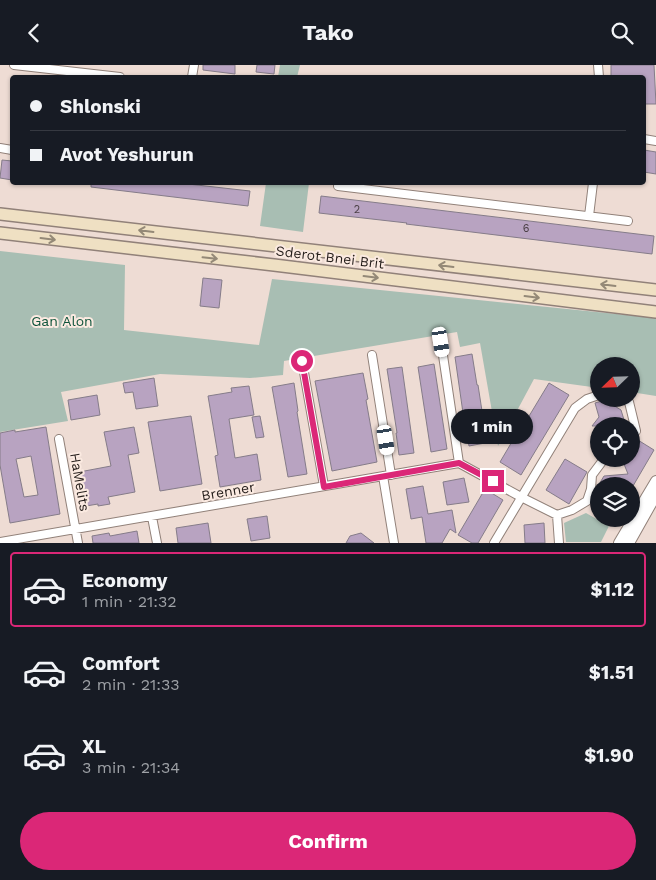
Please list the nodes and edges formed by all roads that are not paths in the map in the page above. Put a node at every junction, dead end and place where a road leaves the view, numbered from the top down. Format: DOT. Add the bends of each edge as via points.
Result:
graph roads {
  1 [pos="14,65"];
  2 [pos="102,75"];
  3 [pos="392,185"];
  4 [pos="592,185"];
  5 [pos="338,186"];
  6 [pos="391,192"];
  7 [pos="0,214"];
  8 [pos="588,216"];
  9 [pos="628,221"];
  10 [pos="0,233"];
  11 [pos="656,291"];
  12 [pos="656,312"];
  13 [pos="441,342"];
  14 [pos="372,355"];
  15 [pos="302,361"];
  16 [pos="590,398"];
  17 [pos="59,439"];
  18 [pos="459,463"];
  19 [pos="598,467"];
  20 [pos="391,475"];
  21 [pos="383,476"];
  22 [pos="656,481"];
  23 [pos="324,487"];
  24 [pos="656,495"];
  25 [pos="521,497"];
  26 [pos="557,515"];
  27 [pos="152,517"];
  28 [pos="75,530"];
  29 [pos="0,542"];
  30 [pos="78,543"];
  31 [pos="156,543"];
  32 [pos="394,543"];
  33 [pos="494,543"];
  34 [pos="559,543"];
  35 [pos="619,543"];
  36 [pos="629,543"];
  1 -- 2 [label="street"];
  3 -- 6 [label="street"];
  4 -- 8 [label="street"];
  5 -- 6 [label="street"];
  6 -- 8 [label="street"];
  11 -- 7 [label="main road, Sderot Bnei Brit, one-way"];
  8 -- 9 [label="street"];
  10 -- 12 [label="main road, Sderot Bnei Brit, one-way"];
  13 -- 18 [label="street"];
  14 -- 20 [label="street"];
  15 -- 23 [label="street"];
  16 -- 25 [label="street" via="575,408"];
  17 -- 28 [label="street, HaMelits"];
  18 -- 20 [label="street, Brenner"];
  18 -- 25 [label="street"];
  19 -- 26 [label="street" via="592,475 587,501"];
  20 -- 21 [label="street, Brenner"];
  21 -- 23 [label="street, Brenner"];
  21 -- 32 [label="street"];
  22 -- 35 [label="street"];
  23 -- 27 [label="street, Brenner"];
  24 -- 36 [label="street"];
  25 -- 26 [label="street"];
  25 -- 33 [label="street"];
  26 -- 34 [label="street"];
  27 -- 28 [label="street, Brenner"];
  27 -- 31 [label="street"];
  28 -- 29 [label="street, Brenner"];
  28 -- 30 [label="street, HaMelits"];
}
